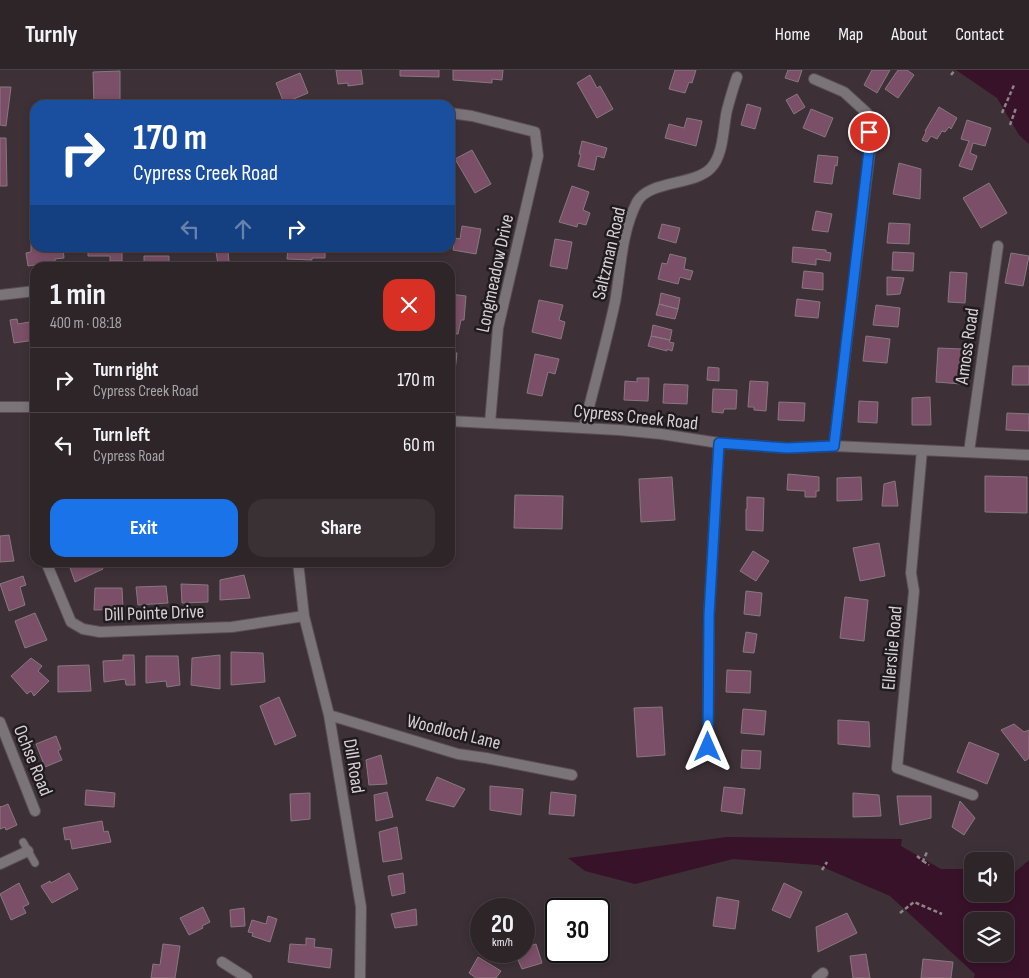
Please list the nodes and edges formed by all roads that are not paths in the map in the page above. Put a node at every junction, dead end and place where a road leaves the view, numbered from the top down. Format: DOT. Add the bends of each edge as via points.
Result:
graph roads {
  1 [pos="736,77"];
  2 [pos="814,79"];
  3 [pos="455,114"];
  4 [pos="998,246"];
  5 [pos="30,292"];
  6 [pos="0,295"];
  7 [pos="0,406"];
  8 [pos="30,407"];
  9 [pos="455,421"];
  10 [pos="490,423"];
  11 [pos="584,427"];
  12 [pos="719,443"];
  13 [pos="834,446"];
  14 [pos="922,450"];
  15 [pos="969,452"];
  16 [pos="1029,455"];
  17 [pos="48,567"];
  18 [pos="299,567"];
  19 [pos="304,616"];
  20 [pos="328,715"];
  21 [pos="0,722"];
  22 [pos="708,747"];
  23 [pos="572,775"];
  24 [pos="973,794"];
  25 [pos="35,811"];
  26 [pos="26,846"];
  27 [pos="35,863"];
  28 [pos="0,864"];
  29 [pos="222,962"];
  30 [pos="247,978"];
  31 [pos="360,978"];
  1 -- 11 [label="street, Saltzman Road" via="717,159 710,169 644,193 638,201 623,250 615,300"];
  2 -- 13 [label="street" via="844,92 867,113 870,142"];
  3 -- 10 [label="street, Longmeadow Drive" via="535,132 538,156 498,328"];
  4 -- 15 [label="street, Amoss Road"];
  5 -- 6 [label="street"];
  7 -- 8 [label="street"];
  9 -- 10 [label="street, Cypress Creek Road"];
  10 -- 11 [label="street, Cypress Creek Road"];
  11 -- 12 [label="street, Cypress Creek Road"];
  12 -- 13 [label="street, Cypress Creek Road" via="787,448"];
  12 -- 22 [label="street" via="709,615"];
  13 -- 14 [label="street, Cypress Creek Road"];
  14 -- 15 [label="street, Cypress Creek Road"];
  14 -- 24 [label="street, Ellerslie Road" via="911,573 914,591 897,768"];
  15 -- 16 [label="street, Cypress Creek Road"];
  17 -- 19 [label="street, Dill Pointe Drive" via="71,622 83,629 100,632 232,627"];
  18 -- 19 [label="street, Dill Road"];
  19 -- 20 [label="street, Dill Road"];
  20 -- 23 [label="street, Woodloch Lane" via="458,754"];
  20 -- 31 [label="street, Dill Road" via="362,907"];
  21 -- 25 [label="street, Ochse Road"];
  26 -- 27 [label="lane"];
  26 -- 28 [label="street"];
  29 -- 30 [label="street"];
}
